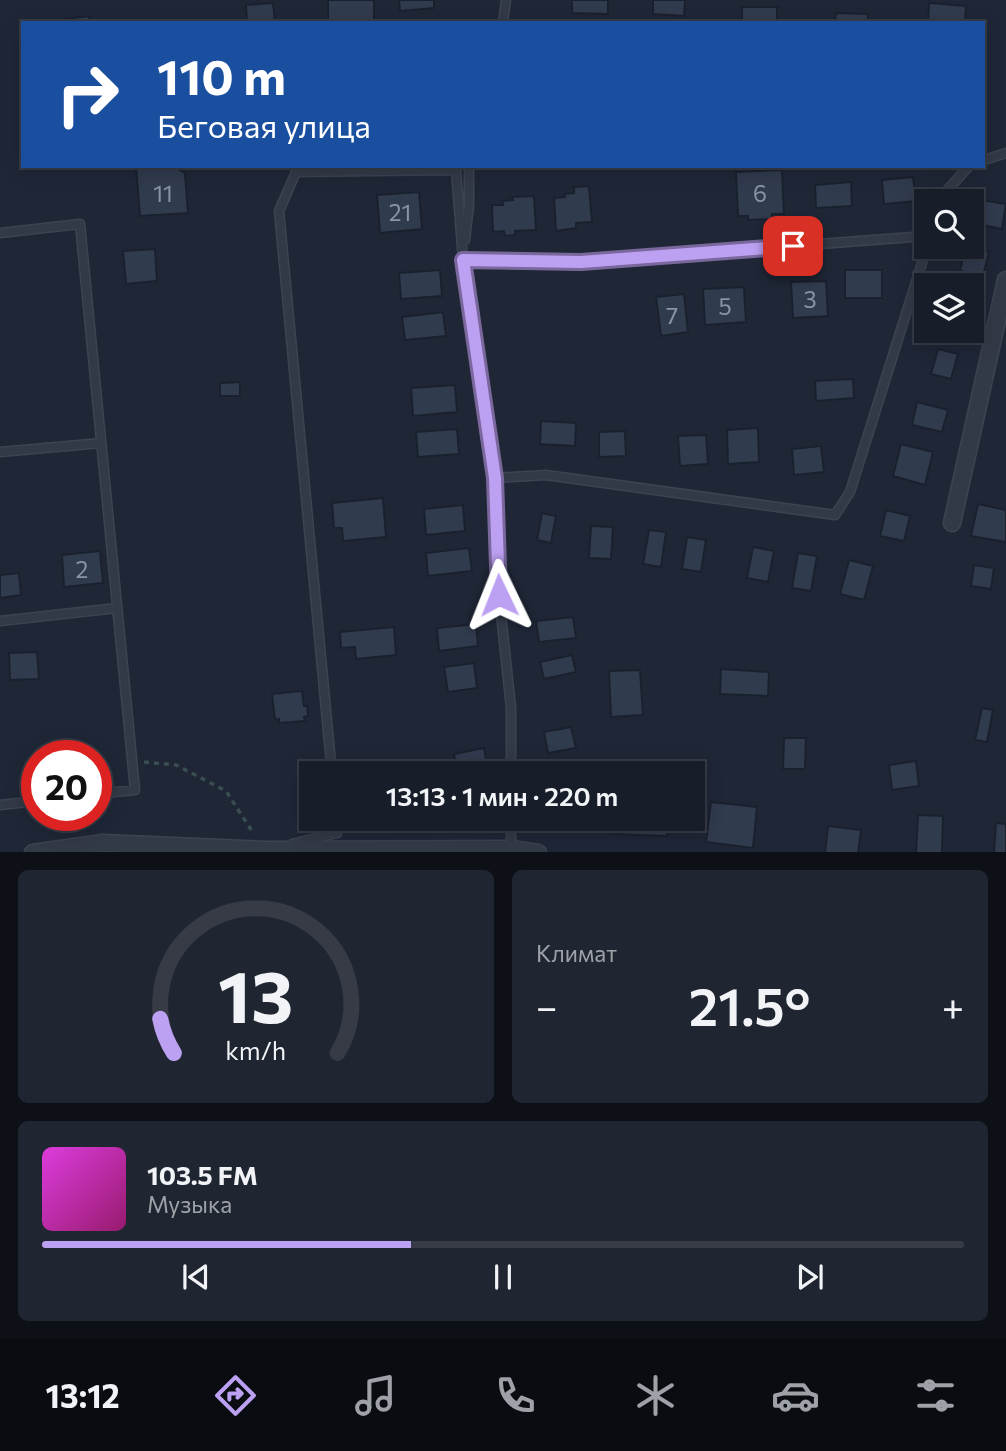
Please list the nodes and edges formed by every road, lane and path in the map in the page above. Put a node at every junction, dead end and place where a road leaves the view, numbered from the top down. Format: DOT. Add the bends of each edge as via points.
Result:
graph roads {
  1 [pos="506,0"];
  2 [pos="503,21"];
  3 [pos="1006,153"];
  4 [pos="985,160"];
  5 [pos="469,168"];
  6 [pos="967,168"];
  7 [pos="948,189"];
  8 [pos="0,233"];
  9 [pos="914,237"];
  10 [pos="923,259"];
  11 [pos="463,260"];
  12 [pos="1006,280"];
  13 [pos="101,443"];
  14 [pos="0,452"];
  15 [pos="495,478"];
  16 [pos="952,523"];
  17 [pos="117,608"];
  18 [pos="0,621"];
  19 [pos="132,760"];
  20 [pos="331,761"];
  21 [pos="511,761"];
  22 [pos="112,792"];
  23 [pos="21,803"];
  24 [pos="0,805"];
  25 [pos="337,831"];
  26 [pos="511,831"];
  27 [pos="511,849"];
  28 [pos="265,851"];
  29 [pos="33,852"];
  30 [pos="538,852"];
  1 -- 2 [label="lane"];
  3 -- 4 [label="lane"];
  5 -- 11 [label="lane"];
  6 -- 7 [label="lane"];
  8 -- 13 [label="lane" via="80,224"];
  9 -- 11 [label="lane" via="581,262"];
  10 -- 15 [label="lane" via="850,492 835,515 546,475"];
  11 -- 15 [label="lane"];
  11 -- 20 [label="lane" via="456,170 296,172 279,211"];
  12 -- 16 [label="street"];
  13 -- 14 [label="lane"];
  13 -- 17 [label="lane"];
  15 -- 21 [label="lane"];
  17 -- 18 [label="lane"];
  17 -- 19 [label="lane"];
  19 -- 22 [label="lane" via="135,790"];
  19 -- 28 [label="path" via="176,765 226,791"];
  23 -- 24 [label="lane"];
  25 -- 28 [label="lane"];
  26 -- 27 [label="lane"];
  27 -- 28 [label="street"];
  27 -- 30 [label="street"];
  28 -- 29 [label="street" via="103,843"];
}
